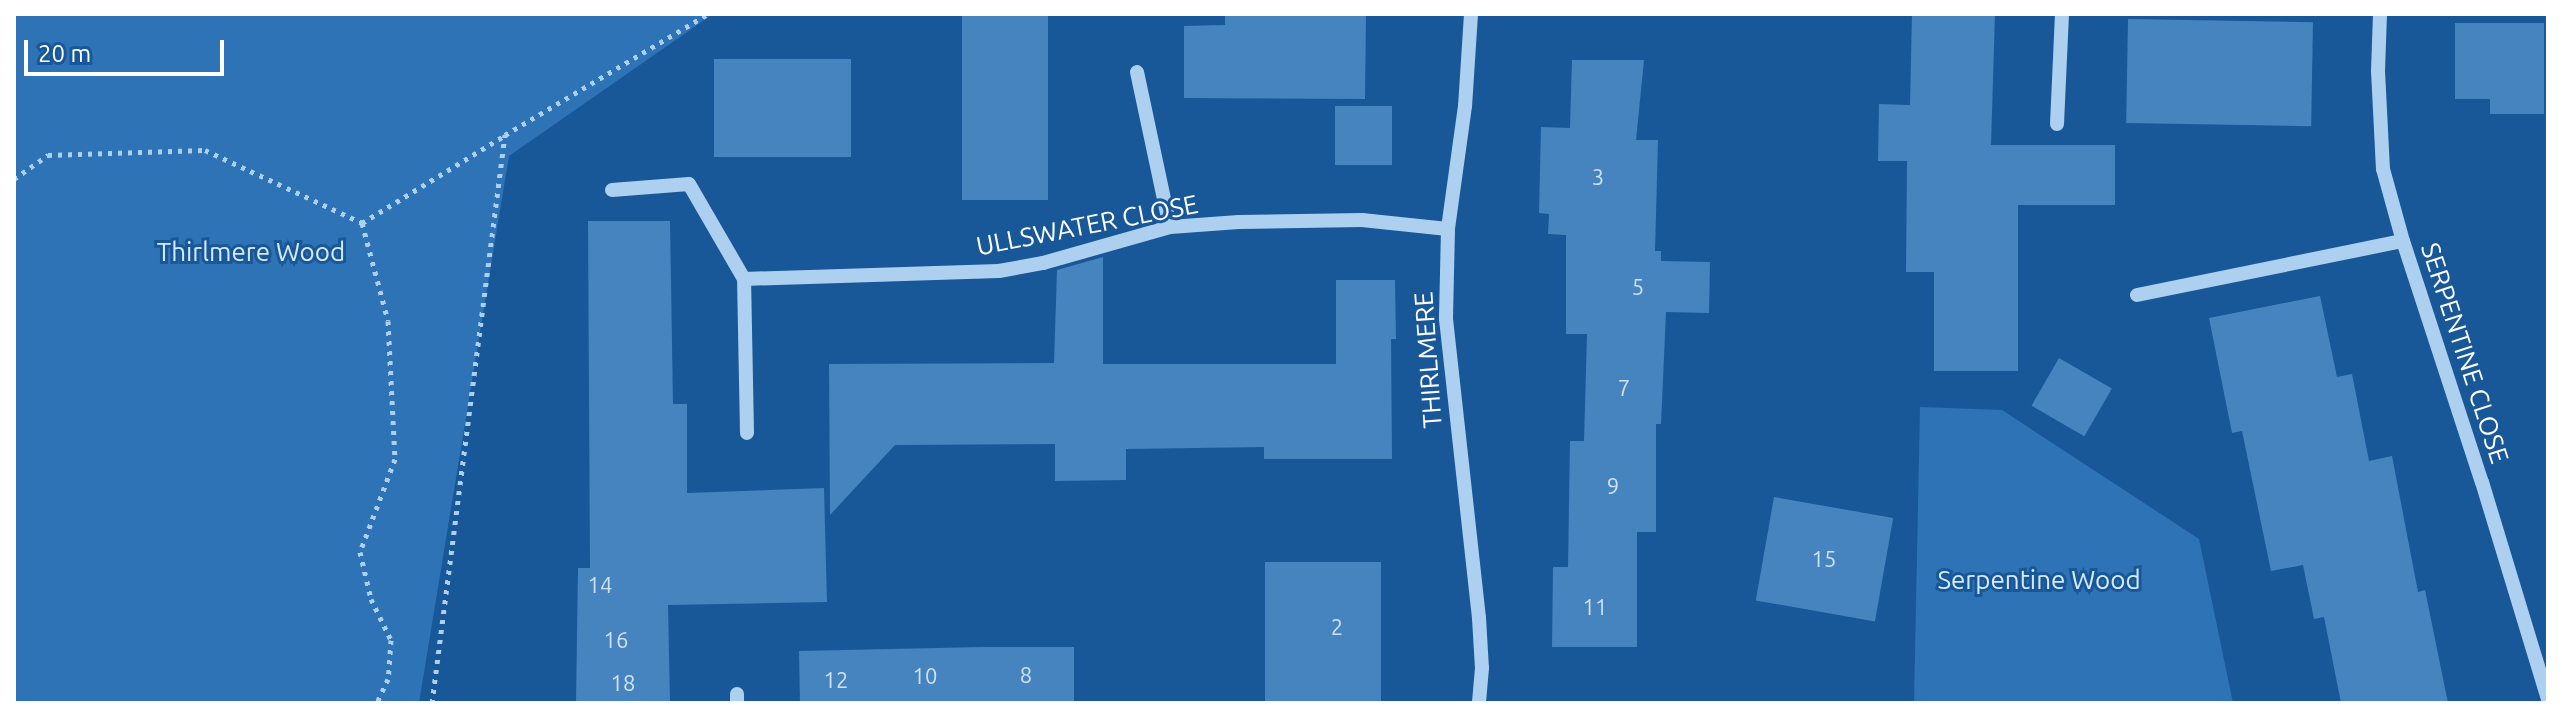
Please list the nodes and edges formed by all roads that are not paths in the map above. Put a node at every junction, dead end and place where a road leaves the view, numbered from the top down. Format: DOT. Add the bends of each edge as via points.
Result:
graph roads {
  1 [pos="1471,14"];
  2 [pos="2062,14"];
  3 [pos="2380,14"];
  4 [pos="1137,72"];
  5 [pos="2057,124"];
  6 [pos="612,190"];
  7 [pos="1170,227"];
  8 [pos="1448,229"];
  9 [pos="2403,241"];
  10 [pos="744,279"];
  11 [pos="2137,295"];
  12 [pos="747,433"];
  13 [pos="2548,699"];
  14 [pos="1479,703"];
  1 -- 8 [label="street, THIRLMERE"];
  2 -- 5 [label="street"];
  3 -- 9 [label="street, SERPENTINE CLOSE" via="2383,169"];
  4 -- 7 [label="street"];
  6 -- 10 [label="street" via="689,184"];
  7 -- 8 [label="street, ULLSWATER CLOSE" via="1362,220"];
  7 -- 10 [label="street, ULLSWATER CLOSE" via="999,271"];
  8 -- 14 [label="street, THIRLMERE" via="1446,319 1479,618"];
  9 -- 11 [label="street"];
  9 -- 13 [label="street, SERPENTINE CLOSE"];
  10 -- 12 [label="street"];
}
